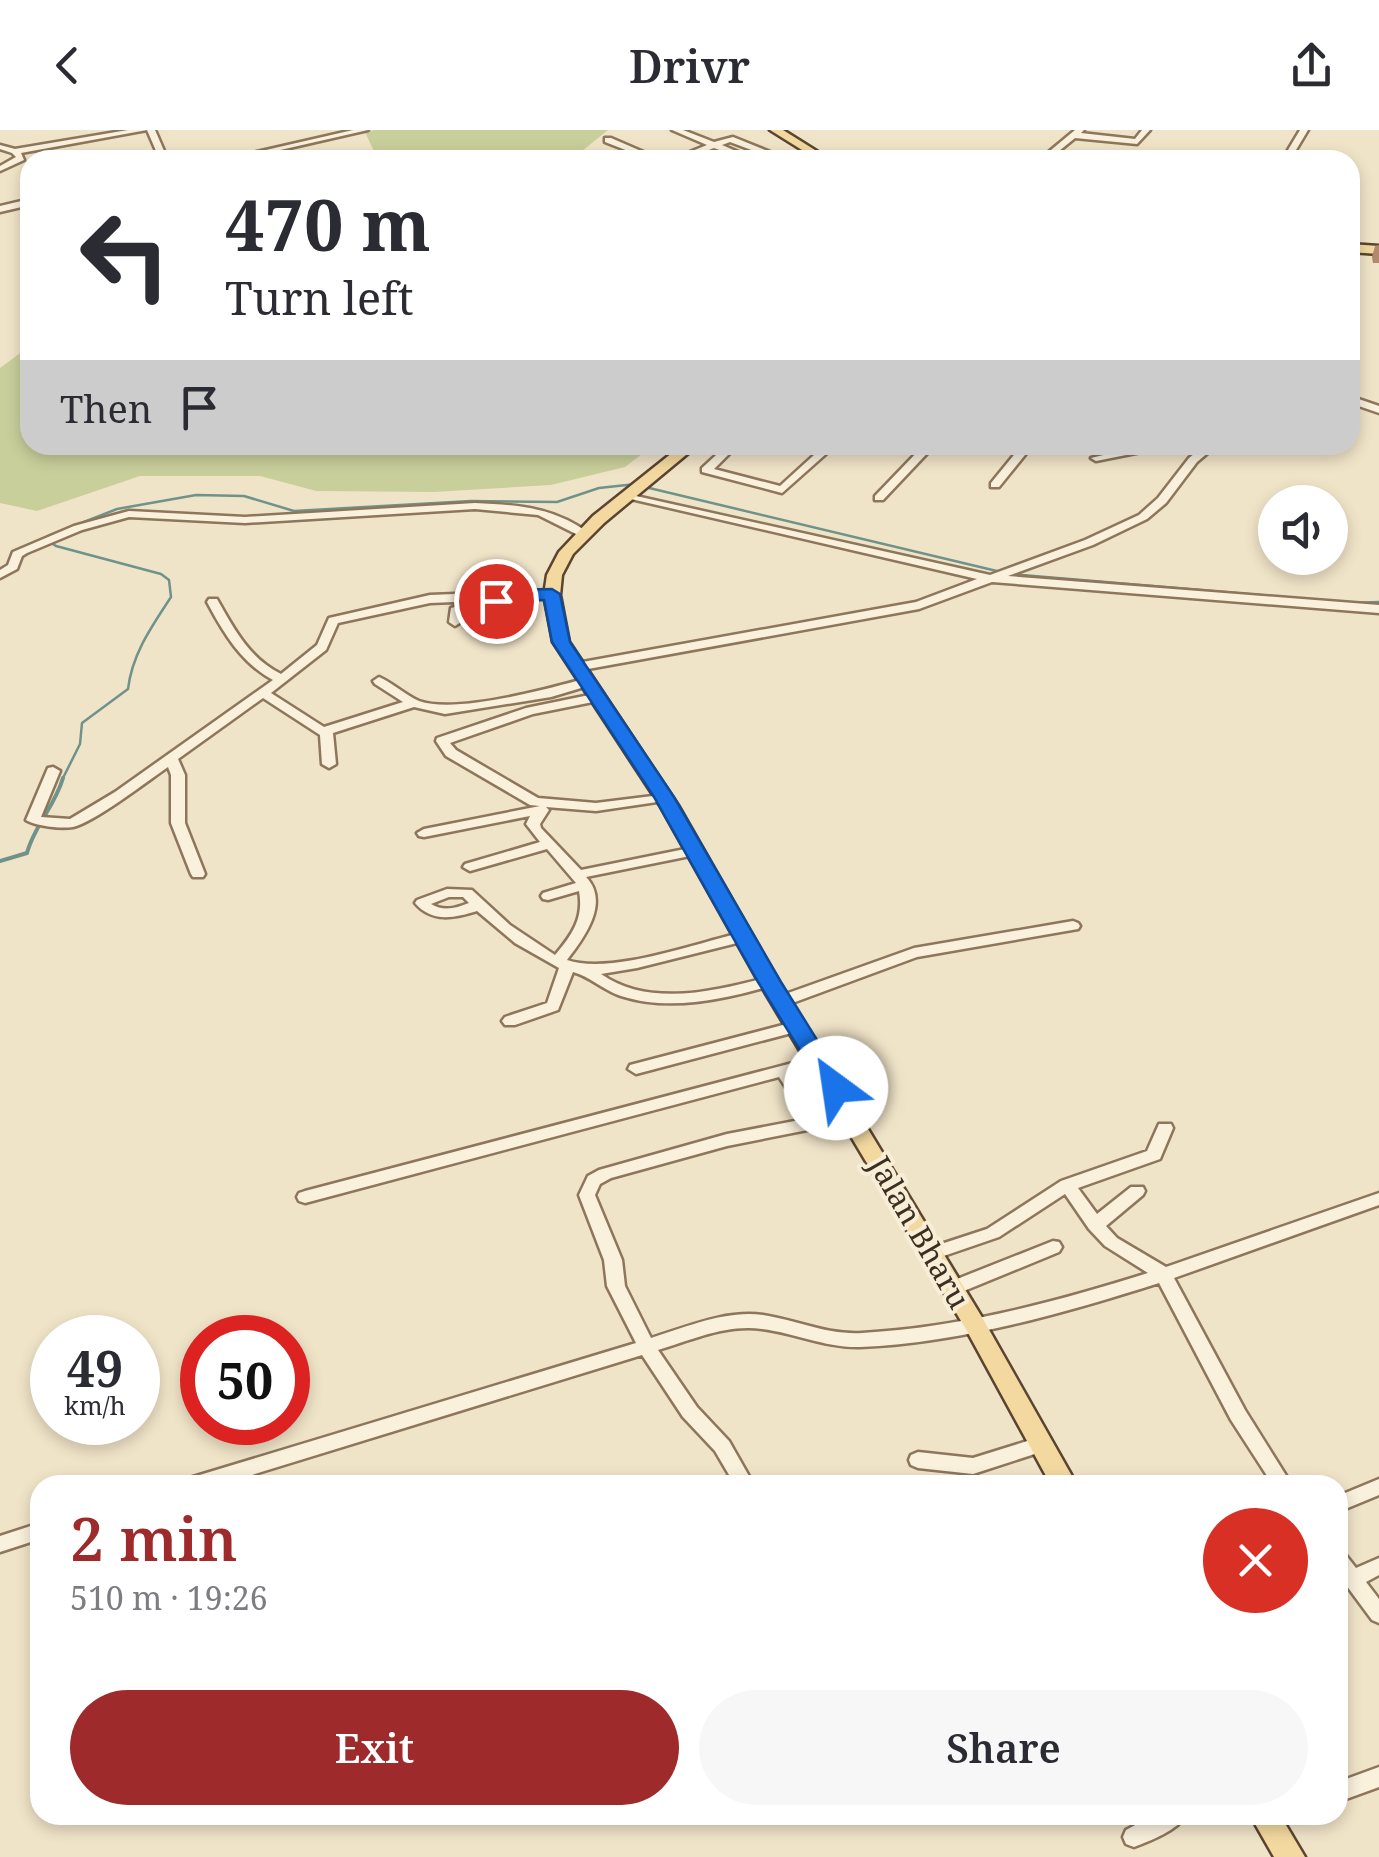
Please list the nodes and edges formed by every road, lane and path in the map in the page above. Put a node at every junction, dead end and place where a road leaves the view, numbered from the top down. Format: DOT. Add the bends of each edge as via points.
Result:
graph roads {
  1 [pos="143,130"];
  2 [pos="364,130"];
  3 [pos="676,130"];
  4 [pos="775,130"];
  5 [pos="1146,130"];
  6 [pos="1076,133"];
  7 [pos="608,140"];
  8 [pos="714,145"];
  9 [pos="0,147"];
  10 [pos="27,150"];
  11 [pos="272,150"];
  12 [pos="633,150"];
  13 [pos="701,150"];
  14 [pos="727,150"];
  15 [pos="758,150"];
  16 [pos="809,150"];
  17 [pos="1055,150"];
  18 [pos="20,151"];
  19 [pos="15,152"];
  20 [pos="20,157"];
  21 [pos="679,455"];
  22 [pos="722,455"];
  23 [pos="820,455"];
  24 [pos="920,455"];
  25 [pos="1020,455"];
  26 [pos="1111,455"];
  27 [pos="1197,455"];
  28 [pos="1096,458"];
  29 [pos="995,485"];
  30 [pos="640,489"];
  31 [pos="879,498"];
  32 [pos="584,534"];
  33 [pos="998,574"];
  34 [pos="0,575"];
  35 [pos="552,594"];
  36 [pos="512,595"];
  37 [pos="213,602"];
  38 [pos="1379,609"];
  39 [pos="455,622"];
  40 [pos="281,679"];
  41 [pos="378,681"];
  42 [pos="588,682"];
  43 [pos="263,693"];
  44 [pos="413,703"];
  45 [pos="326,731"];
  46 [pos="170,758"];
  47 [pos="329,764"];
  48 [pos="53,772"];
  49 [pos="664,797"];
  50 [pos="547,808"];
  51 [pos="424,833"];
  52 [pos="549,844"];
  53 [pos="696,852"];
  54 [pos="470,867"];
  55 [pos="198,874"];
  56 [pos="583,879"];
  57 [pos="548,896"];
  58 [pos="478,905"];
  59 [pos="1073,926"];
  60 [pos="744,937"];
  61 [pos="563,963"];
  62 [pos="586,970"];
  63 [pos="769,982"];
  64 [pos="782,1001"];
  65 [pos="510,1020"];
  66 [pos="798,1026"];
  67 [pos="820,1061"];
  68 [pos="636,1069"];
  69 [pos="783,1070"];
  70 [pos="806,1105"];
  71 [pos="852,1116"];
  72 [pos="1165,1128"];
  73 [pos="1067,1186"];
  74 [pos="1138,1191"];
  75 [pos="306,1197"];
  76 [pos="1379,1199"];
  77 [pos="1094,1225"];
  78 [pos="1053,1248"];
  79 [pos="932,1254"];
  80 [pos="1163,1274"];
  81 [pos="952,1288"];
  82 [pos="975,1325"];
  83 [pos="646,1346"];
  84 [pos="1040,1445"];
  85 [pos="918,1460"];
  86 [pos="241,1475"];
  87 [pos="739,1475"];
  88 [pos="1058,1475"];
  89 [pos="1277,1475"];
  90 [pos="1379,1487"];
  91 [pos="1348,1500"];
  92 [pos="30,1534"];
  93 [pos="0,1544"];
  94 [pos="1379,1566"];
  95 [pos="1348,1573"];
  96 [pos="1353,1579"];
  97 [pos="1379,1614"];
  98 [pos="1379,1777"];
  99 [pos="1348,1788"];
  100 [pos="1156,1825"];
  101 [pos="1271,1825"];
  102 [pos="1134,1837"];
  103 [pos="1290,1857"];
  1 -- 10 [label="street"];
  2 -- 11 [label="street"];
  3 -- 8 [label="street"];
  4 -- 16 [label="main road"];
  5 -- 6 [label="street" via="1137,142"];
  6 -- 17 [label="street"];
  7 -- 12 [label="street"];
  8 -- 13 [label="street"];
  8 -- 14 [label="street"];
  8 -- 15 [label="street" via="730,140"];
  9 -- 19 [label="street"];
  18 -- 19 [label="street"];
  19 -- 20 [label="street"];
  21 -- 30 [label="main road"];
  22 -- 23 [label="street" via="706,470 782,490"];
  24 -- 31 [label="street"];
  25 -- 29 [label="street"];
  26 -- 28 [label="street"];
  27 -- 33 [label="street" via="1145,516"];
  30 -- 32 [label="main road"];
  30 -- 33 [label="street"];
  32 -- 34 [label="street" via="534,510 475,506 274,520 128,514 17,554 13,567"];
  32 -- 35 [label="main road" via="559,562"];
  33 -- 38 [label="street"];
  33 -- 42 [label="street" via="911,607 857,614"];
  35 -- 36 [label="street"];
  35 -- 42 [label="main road, Jalan Bharu" via="556,629"];
  36 -- 39 [label="street" via="453,612"];
  36 -- 40 [label="street" via="430,599 337,619 320,650"];
  37 -- 40 [label="street" via="231,636"];
  40 -- 43 [label="street"];
  41 -- 44 [label="street"];
  42 -- 44 [label="street" via="445,710"];
  42 -- 49 [label="main road, Jalan Bharu"];
  42 -- 50 [label="street" via="530,711 442,739 451,753"];
  43 -- 45 [label="street"];
  43 -- 46 [label="street"];
  44 -- 45 [label="street"];
  45 -- 47 [label="street"];
  46 -- 48 [label="street" via="72,823 33,817"];
  46 -- 55 [label="street" via="178,774 178,824"];
  49 -- 50 [label="street"];
  49 -- 53 [label="main road, Jalan Bharu"];
  50 -- 51 [label="street"];
  50 -- 52 [label="street" via="532,824"];
  52 -- 54 [label="street"];
  52 -- 56 [label="street"];
  53 -- 56 [label="street"];
  53 -- 60 [label="main road, Jalan Bharu"];
  56 -- 57 [label="street"];
  56 -- 61 [label="street" via="586,927"];
  58 -- 61 [label="street"];
  59 -- 64 [label="street" via="914,953"];
  60 -- 62 [label="street"];
  60 -- 63 [label="main road, Jalan Bharu"];
  61 -- 62 [label="street"];
  61 -- 65 [label="street" via="553,1006"];
  62 -- 63 [label="street" via="638,994 680,999"];
  63 -- 64 [label="main road, Jalan Bharu"];
  64 -- 66 [label="main road, Jalan Bharu"];
  66 -- 67 [label="main road, Jalan Bharu"];
  66 -- 68 [label="street"];
  67 -- 69 [label="street"];
  67 -- 71 [label="main road, Jalan Bharu"];
  69 -- 70 [label="street"];
  69 -- 75 [label="street"];
  71 -- 79 [label="main road, Jalan Bharu"];
  71 -- 83 [label="street" via="705,1143 594,1180 590,1207 613,1260 616,1286"];
  72 -- 73 [label="street" via="1154,1156"];
  73 -- 77 [label="street"];
  73 -- 79 [label="street" via="993,1234"];
  74 -- 77 [label="street"];
  76 -- 80 [label="street"];
  77 -- 80 [label="street"];
  78 -- 81 [label="street"];
  79 -- 81 [label="main road, Jalan Bharu"];
  80 -- 82 [label="street"];
  80 -- 89 [label="street"];
  81 -- 82 [label="main road, Jalan Bharu"];
  82 -- 83 [label="street" via="845,1340 748,1319"];
  82 -- 84 [label="main road, Jalan Bharu"];
  83 -- 86 [label="street"];
  83 -- 87 [label="street"];
  84 -- 85 [label="street" via="973,1466"];
  84 -- 88 [label="main road, Jalan Bharu"];
  90 -- 91 [label="street"];
  92 -- 93 [label="street"];
  94 -- 96 [label="street"];
  95 -- 96 [label="street"];
  96 -- 97 [label="street"];
  98 -- 99 [label="street"];
  100 -- 102 [label="street"];
  101 -- 103 [label="main road"];
}
